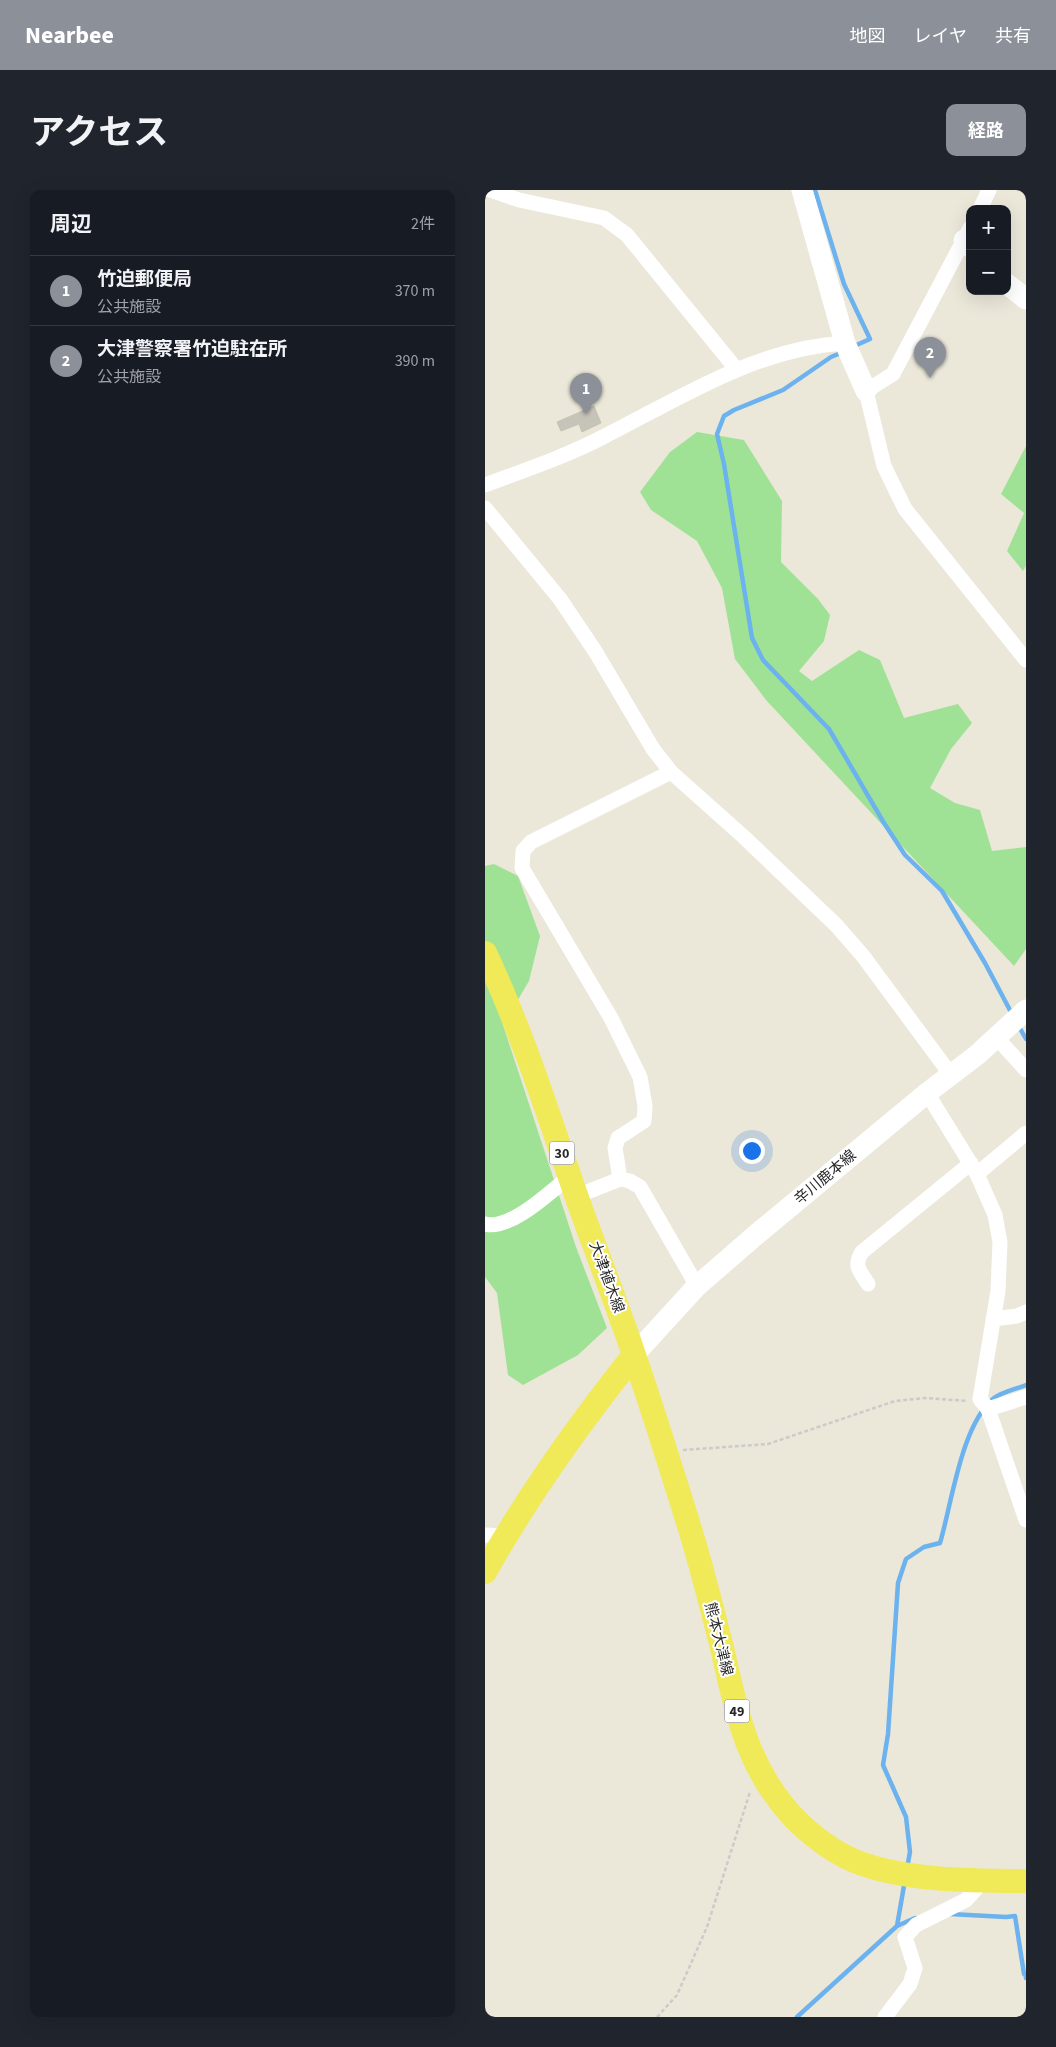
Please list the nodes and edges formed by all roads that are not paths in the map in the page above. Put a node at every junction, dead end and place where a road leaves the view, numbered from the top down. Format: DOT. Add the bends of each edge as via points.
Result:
graph roads {
  1 [pos="490,190"];
  2 [pos="802,190"];
  3 [pos="989,190"];
  4 [pos="982,205"];
  5 [pos="966,242"];
  6 [pos="1011,287"];
  7 [pos="1026,299"];
  8 [pos="848,348"];
  9 [pos="737,370"];
  10 [pos="866,391"];
  11 [pos="485,485"];
  12 [pos="485,508"];
  13 [pos="1026,660"];
  14 [pos="671,772"];
  15 [pos="485,953"];
  16 [pos="1013,1021"];
  17 [pos="1026,1070"];
  18 [pos="951,1075"];
  19 [pos="927,1093"];
  20 [pos="1026,1133"];
  21 [pos="974,1168"];
  22 [pos="620,1179"];
  23 [pos="573,1186"];
  24 [pos="485,1224"];
  25 [pos="868,1284"];
  26 [pos="697,1286"];
  27 [pos="1026,1312"];
  28 [pos="993,1318"];
  29 [pos="635,1355"];
  30 [pos="1026,1397"];
  31 [pos="987,1409"];
  32 [pos="1026,1520"];
  33 [pos="495,1535"];
  34 [pos="485,1572"];
  35 [pos="983,1881"];
  36 [pos="1026,1881"];
  37 [pos="885,2017"];
  1 -- 9 [label="street" via="519,200 604,218 627,235"];
  2 -- 8 [label="main road"];
  3 -- 4 [label="street"];
  5 -- 10 [label="street" via="893,374"];
  6 -- 7 [label="main road"];
  8 -- 9 [label="street" via="823,344 763,359"];
  8 -- 10 [label="main road"];
  9 -- 11 [label="street" via="604,437"];
  10 -- 13 [label="street" via="884,466 905,508"];
  12 -- 14 [label="street" via="559,599 595,651 653,749"];
  14 -- 18 [label="street" via="836,925 863,956"];
  14 -- 22 [label="street" via="531,842 523,851 522,868 611,1018 640,1077 644,1121 618,1138 615,1148"];
  15 -- 23 [label="main road, 大津植木線 / 30" via="526,1052"];
  16 -- 17 [label="street"];
  16 -- 18 [label="main road, 辛川鹿本線"];
  18 -- 19 [label="main road, 辛川鹿本線"];
  19 -- 21 [label="street"];
  19 -- 26 [label="main road, 辛川鹿本線"];
  20 -- 21 [label="street"];
  21 -- 25 [label="street" via="862,1252 858,1267"];
  21 -- 28 [label="street" via="995,1215 1001,1242"];
  22 -- 23 [label="street"];
  22 -- 26 [label="street" via="640,1188"];
  23 -- 24 [label="street" via="507,1222 491,1226"];
  23 -- 29 [label="main road, 大津植木線 / 30"];
  26 -- 29 [label="main road, 辛川鹿本線"];
  27 -- 28 [label="street"];
  28 -- 31 [label="street" via="980,1394 980,1400"];
  29 -- 33 [label="main road"];
  29 -- 35 [label="main road, 熊本大津線 / 49" via="700,1562 742,1732 757,1769 773,1795 797,1821 847,1858 922,1877"];
  30 -- 31 [label="street"];
  31 -- 32 [label="street"];
  33 -- 34 [label="main road"];
  35 -- 36 [label="main road, 熊本大津線 / 49"];
  35 -- 37 [label="street" via="966,1900 916,1925 905,1937 915,1968 909,1984"];
}
